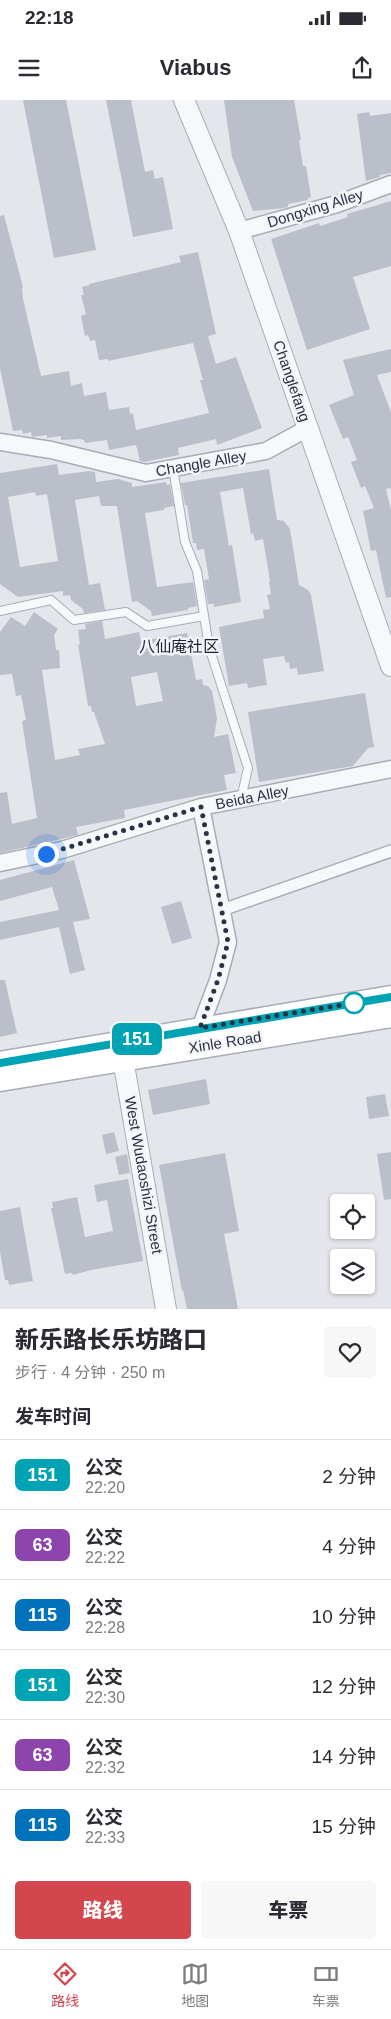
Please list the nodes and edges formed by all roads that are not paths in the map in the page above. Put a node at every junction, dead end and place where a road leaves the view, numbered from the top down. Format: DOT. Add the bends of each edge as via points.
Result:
graph roads {
  1 [pos="184,100"];
  2 [pos="391,184"];
  3 [pos="239,231"];
  4 [pos="308,428"];
  5 [pos="0,442"];
  6 [pos="173,468"];
  7 [pos="0,611"];
  8 [pos="204,616"];
  9 [pos="385,627"];
  10 [pos="391,666"];
  11 [pos="391,769"];
  12 [pos="241,799"];
  13 [pos="201,807"];
  14 [pos="391,851"];
  15 [pos="0,863"];
  16 [pos="222,910"];
  17 [pos="391,997"];
  18 [pos="391,1016"];
  19 [pos="200,1028"];
  20 [pos="121,1051"];
  21 [pos="0,1063"];
  22 [pos="0,1080"];
  23 [pos="166,1309"];
  1 -- 3 [label="street, Changlefang"];
  2 -- 3 [label="street, Dongxing Alley" via="337,204"];
  3 -- 4 [label="street, Changlefang"];
  4 -- 6 [label="street, Changle Alley" via="266,451"];
  4 -- 9 [label="street, Changlefang"];
  5 -- 6 [label="street, Changle Alley" via="51,450 146,473"];
  6 -- 8 [label="lane" via="185,542 197,571"];
  7 -- 8 [label="lane" via="51,600 74,620 126,612 148,626"];
  8 -- 12 [label="lane" via="209,647 248,768"];
  9 -- 10 [label="street, Changlefang"];
  11 -- 12 [label="street, Beida Alley"];
  12 -- 13 [label="street, Beida Alley"];
  13 -- 15 [label="street, Beida Alley" via="62,850"];
  13 -- 16 [label="street"];
  14 -- 16 [label="street"];
  16 -- 19 [label="street" via="228,942"];
  17 -- 19 [label="main road, Xinle Road"];
  18 -- 20 [label="main road, Xinle Road"];
  19 -- 20 [label="main road, Xinle Road"];
  20 -- 21 [label="main road, Xinle Road"];
  20 -- 22 [label="main road, Xinle Road"];
  20 -- 23 [label="street, West Wudaoshizi Street"];
}
